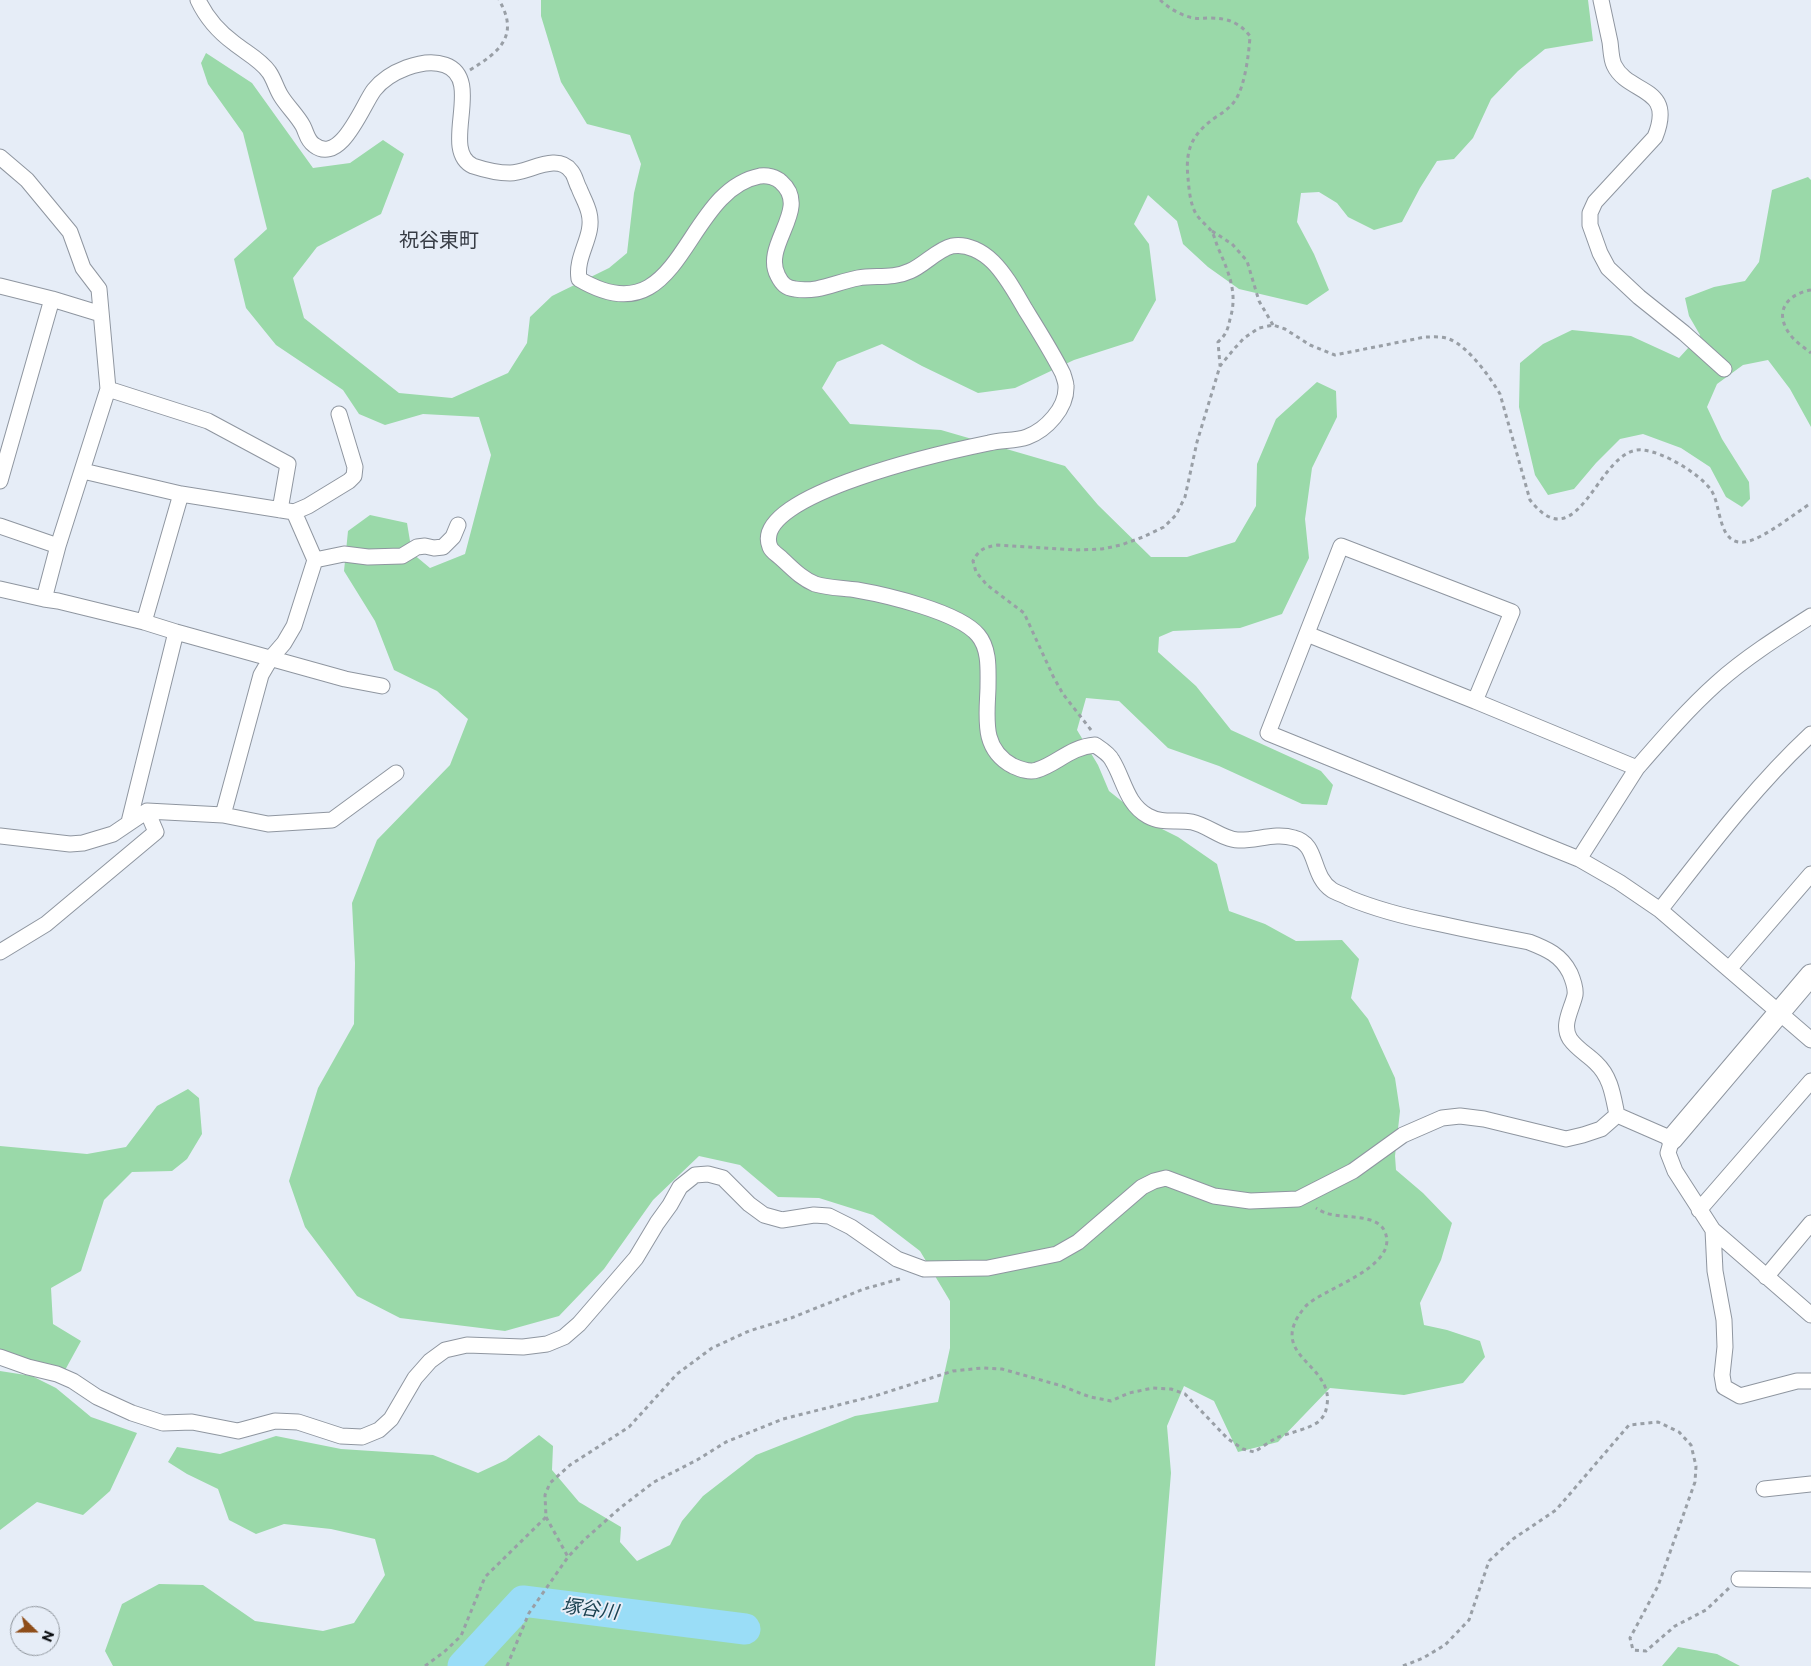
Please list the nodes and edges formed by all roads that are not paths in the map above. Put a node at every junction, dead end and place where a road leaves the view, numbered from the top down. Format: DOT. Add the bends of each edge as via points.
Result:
graph roads {
  1 [pos="198,0"];
  2 [pos="1601,0"];
  3 [pos="0,157"];
  4 [pos="0,286"];
  5 [pos="52,299"];
  6 [pos="101,314"];
  7 [pos="1724,369"];
  8 [pos="108,389"];
  9 [pos="340,414"];
  10 [pos="82,471"];
  11 [pos="0,481"];
  12 [pos="181,494"];
  13 [pos="287,511"];
  14 [pos="458,525"];
  15 [pos="0,526"];
  16 [pos="58,546"];
  17 [pos="315,560"];
  18 [pos="0,589"];
  19 [pos="44,599"];
  20 [pos="1811,616"];
  21 [pos="144,622"];
  22 [pos="176,632"];
  23 [pos="1306,634"];
  24 [pos="271,658"];
  25 [pos="382,686"];
  26 [pos="1475,701"];
  27 [pos="1811,734"];
  28 [pos="1637,768"];
  29 [pos="396,773"];
  30 [pos="147,811"];
  31 [pos="223,815"];
  32 [pos="129,822"];
  33 [pos="0,836"];
  34 [pos="1579,859"];
  35 [pos="1811,874"];
  36 [pos="1660,910"];
  37 [pos="0,952"];
  38 [pos="1729,969"];
  39 [pos="1811,976"];
  40 [pos="1780,1012"];
  41 [pos="1811,1040"];
  42 [pos="1811,1081"];
  43 [pos="1617,1115"];
  44 [pos="1672,1139"];
  45 [pos="1699,1210"];
  46 [pos="1811,1223"];
  47 [pos="1713,1230"];
  48 [pos="1766,1277"];
  49 [pos="1811,1315"];
  50 [pos="0,1357"];
  51 [pos="1811,1381"];
  52 [pos="1811,1484"];
  53 [pos="1764,1489"];
  54 [pos="1739,1579"];
  55 [pos="1811,1580"];
  1 -- 43 [label="street" via="211,22 269,72 307,139 316,147 328,149 340,142 351,131 374,90 390,76 417,64 431,62 447,66 459,76 464,97 459,138 461,153 471,165 512,173 552,162 571,170 589,212 590,223 578,270 579,279 601,290 632,293 653,285 670,271 717,201 730,189 762,175 777,178 788,188 792,202 774,261 782,284 793,289 810,291 858,278 897,275 910,271 951,246 978,250 992,261 1006,276 1063,374 1066,387 1057,413 1046,426 1027,437 944,452 888,467 837,486 780,516 768,540 770,549 800,576 817,584 899,598 954,618 978,635 985,647 988,665 987,730 992,745 1008,763 1022,770 1036,771 1066,754 1095,745 1111,758 1136,808 1148,816 1206,826 1236,840 1295,838 1303,841 1312,853 1322,881 1359,902 1395,915 1529,942 1558,956 1574,980 1575,994 1567,1027 1570,1038 1608,1077"];
  2 -- 7 [label="street" via="1614,65 1622,76 1655,99 1661,111 1655,137 1595,202 1590,225 1608,268"];
  3 -- 6 [label="street" via="27,180 70,232 83,268 99,289"];
  4 -- 5 [label="street"];
  5 -- 6 [label="street"];
  5 -- 11 [label="street"];
  6 -- 8 [label="street"];
  8 -- 10 [label="street"];
  8 -- 13 [label="street" via="208,421 288,464"];
  9 -- 13 [label="street" via="355,467 354,476 308,506"];
  10 -- 12 [label="street"];
  10 -- 16 [label="street"];
  12 -- 13 [label="street"];
  12 -- 21 [label="street"];
  13 -- 17 [label="street"];
  14 -- 17 [label="street" via="453,537 443,547 417,547 402,556 344,554"];
  15 -- 16 [label="street"];
  16 -- 19 [label="street"];
  17 -- 24 [label="street" via="294,626"];
  18 -- 19 [label="street"];
  19 -- 21 [label="street"];
  20 -- 28 [label="street" via="1717,683 1673,726"];
  21 -- 22 [label="street"];
  22 -- 24 [label="street"];
  22 -- 32 [label="street"];
  23 -- 26 [label="street"];
  23 -- 26 [label="street" via="1341,546 1512,612"];
  23 -- 34 [label="street" via="1268,733"];
  24 -- 25 [label="street"];
  24 -- 31 [label="street" via="262,675"];
  26 -- 28 [label="street"];
  27 -- 36 [label="street" via="1745,806"];
  28 -- 34 [label="street"];
  29 -- 31 [label="street" via="332,820 268,824"];
  30 -- 31 [label="street"];
  30 -- 32 [label="street"];
  30 -- 37 [label="street" via="156,832 46,924"];
  32 -- 33 [label="street" via="113,834 83,843"];
  34 -- 36 [label="street"];
  35 -- 38 [label="street"];
  36 -- 38 [label="street"];
  38 -- 40 [label="street"];
  39 -- 40 [label="street"];
  40 -- 41 [label="street"];
  40 -- 44 [label="street"];
  42 -- 45 [label="street"];
  43 -- 44 [label="street"];
  43 -- 50 [label="street" via="1601,1129 1566,1139 1484,1119 1442,1118 1403,1135 1353,1170 1298,1199 1250,1201 1214,1196 1166,1178 1142,1188 1078,1242 1057,1254 988,1268 913,1266 829,1216 814,1214 782,1220 764,1215 723,1178 695,1175 680,1187 636,1258 564,1337 547,1344 467,1345 445,1350 415,1378 391,1419 379,1430 362,1437 341,1436 298,1422 275,1421 238,1431 192,1422 162,1423 97,1397 57,1374"];
  44 -- 45 [label="street" via="1668,1153"];
  45 -- 47 [label="street"];
  46 -- 48 [label="street"];
  47 -- 48 [label="street"];
  47 -- 51 [label="street" via="1715,1271 1724,1320 1724,1387 1740,1396 1797,1381"];
  48 -- 49 [label="street"];
  52 -- 53 [label="street"];
  54 -- 55 [label="street"];
}
